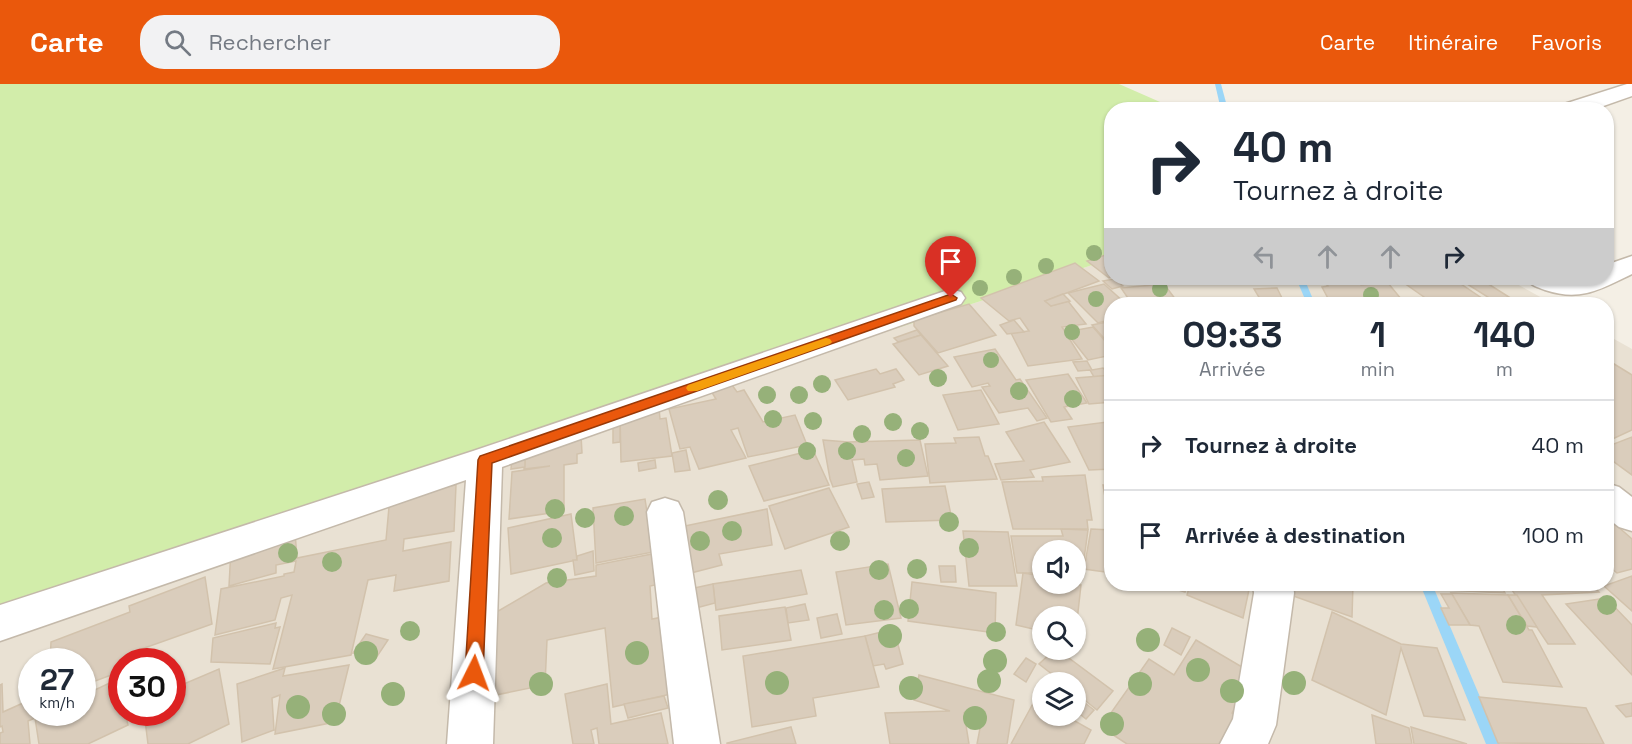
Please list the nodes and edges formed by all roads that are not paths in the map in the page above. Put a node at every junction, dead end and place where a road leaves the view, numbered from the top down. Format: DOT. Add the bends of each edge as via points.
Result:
graph roads {
  1 [pos="1632,89"];
  2 [pos="1593,102"];
  3 [pos="1632,264"];
  4 [pos="1614,273"];
  5 [pos="1558,285"];
  6 [pos="1588,285"];
  7 [pos="951,298"];
  8 [pos="485,460"];
  9 [pos="1614,503"];
  10 [pos="665,512"];
  11 [pos="1632,517"];
  12 [pos="1274,591"];
  13 [pos="0,623"];
  14 [pos="470,744"];
  15 [pos="697,744"];
  16 [pos="1244,744"];
  1 -- 2 [label="street"];
  3 -- 4 [label="street"];
  5 -- 6 [label="street" via="1579,289"];
  7 -- 8 [label="street"];
  8 -- 13 [label="street"];
  8 -- 14 [label="street"];
  9 -- 11 [label="street"];
  10 -- 15 [label="street"];
  12 -- 16 [label="street" via="1254,725"];
}
